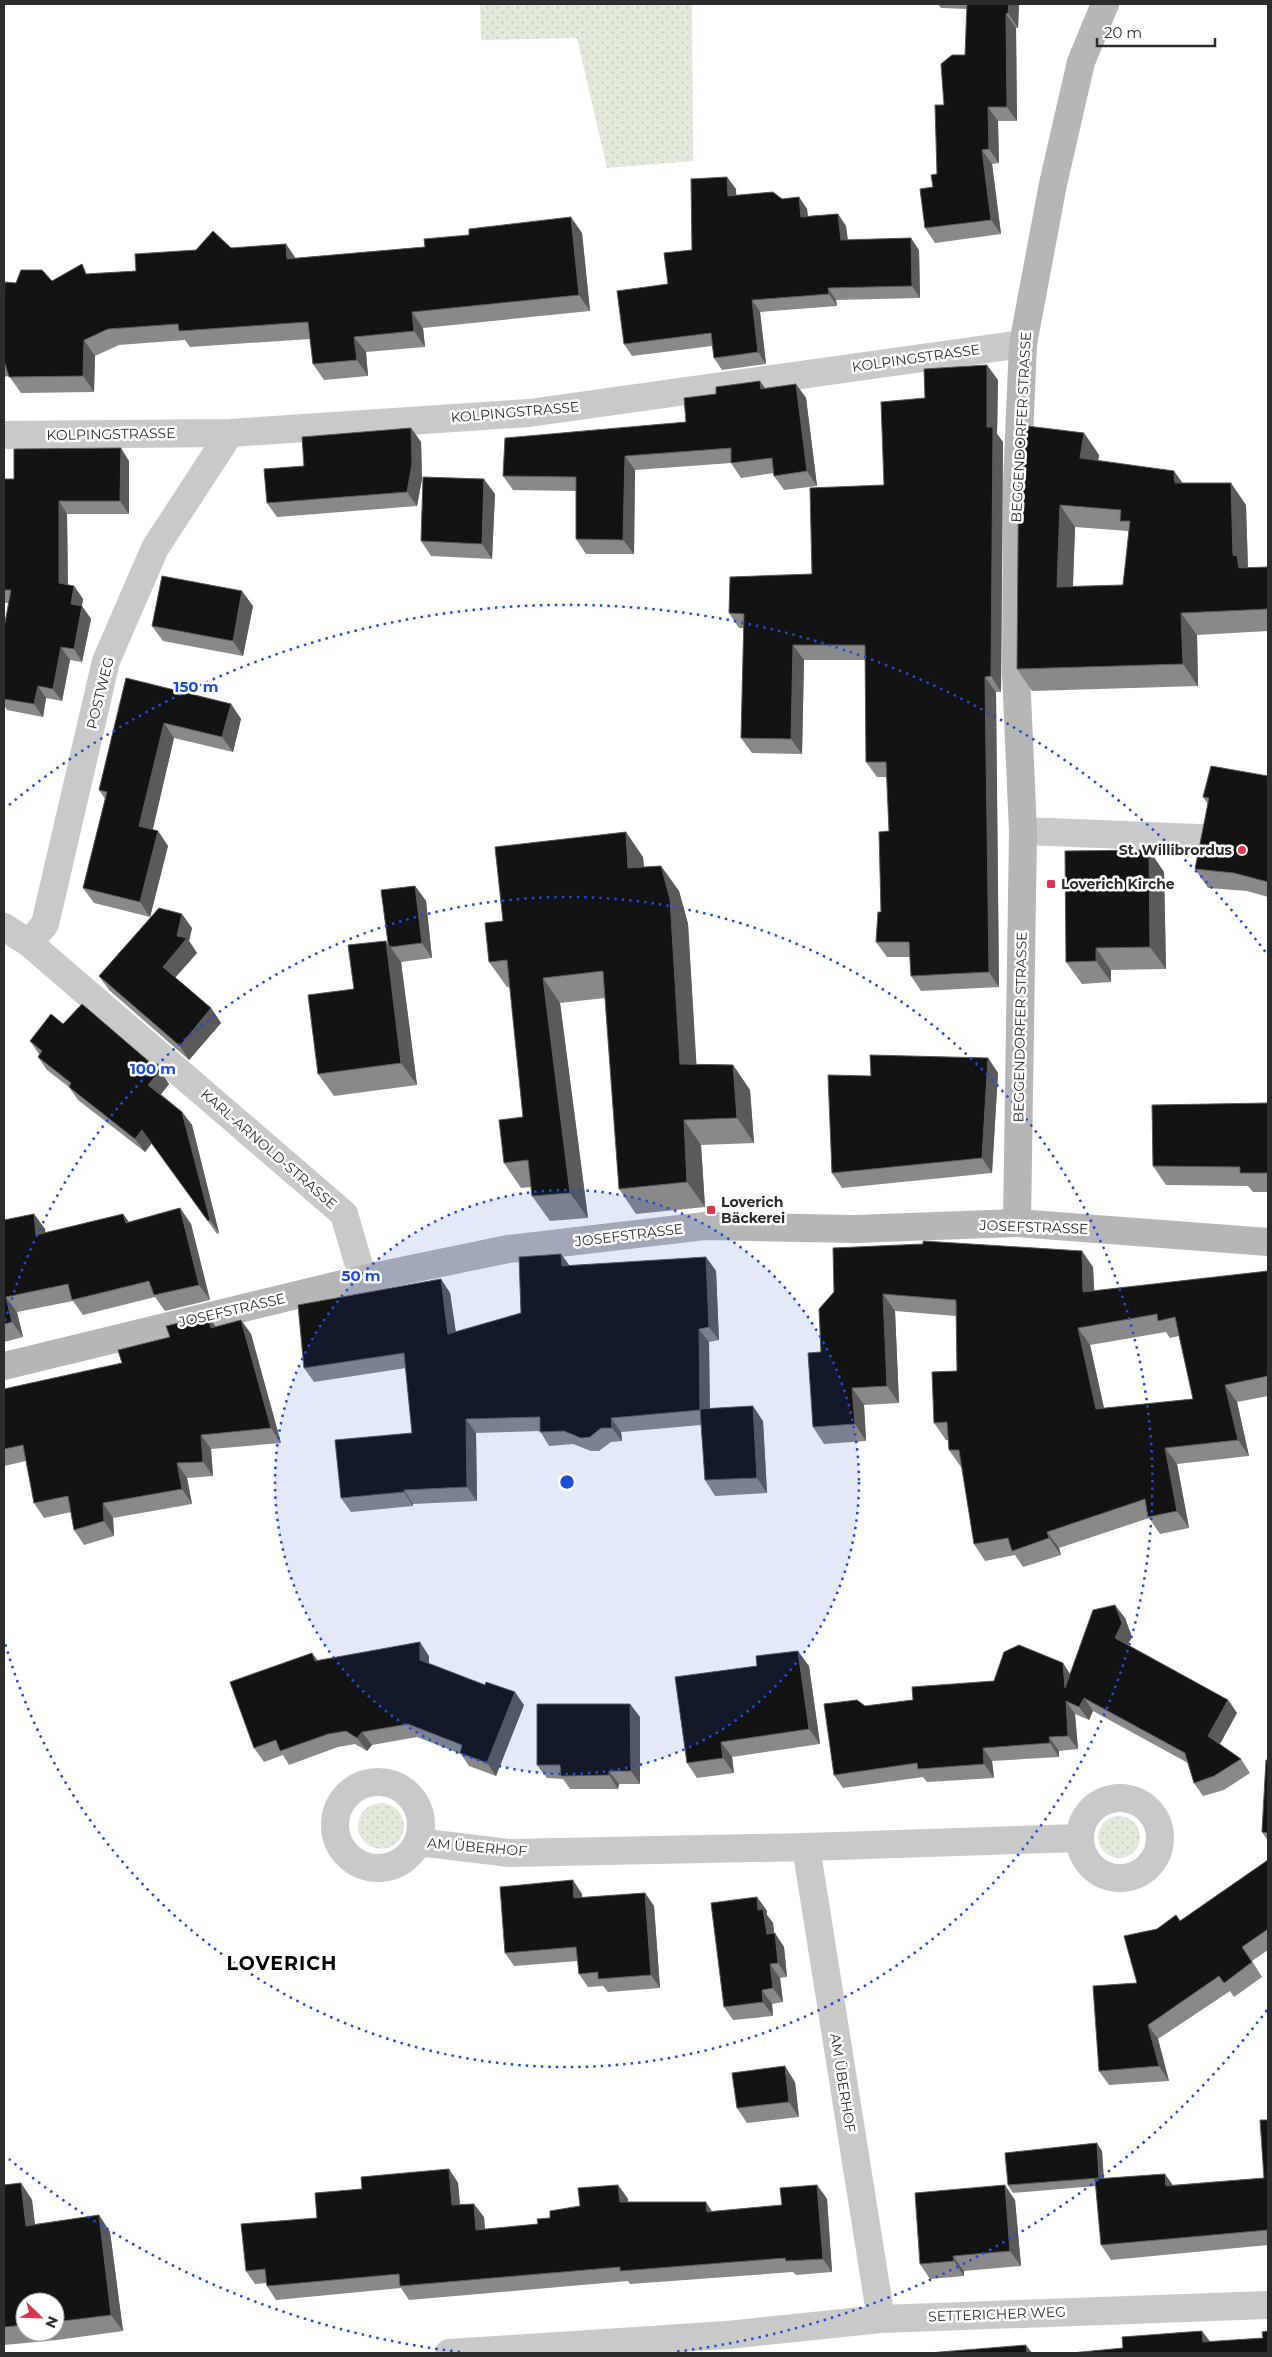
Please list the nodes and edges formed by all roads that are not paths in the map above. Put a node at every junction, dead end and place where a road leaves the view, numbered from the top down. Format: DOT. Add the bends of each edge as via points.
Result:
graph roads {
  1 [pos="1105,4"];
  2 [pos="1023,344"];
  3 [pos="230,433"];
  4 [pos="4,435"];
  5 [pos="1023,831"];
  6 [pos="1199,838"];
  7 [pos="4,927"];
  8 [pos="29,943"];
  9 [pos="1017,1224"];
  10 [pos="1268,1242"];
  11 [pos="364,1279"];
  12 [pos="4,1366"];
  13 [pos="1080,1838"];
  14 [pos="418,1842"];
  15 [pos="806,1847"];
  16 [pos="1268,2305"];
  17 [pos="881,2319"];
  18 [pos="728,2344"];
  19 [pos="460,2353"];
  1 -- 2 [label="street, BEGGENDORFER STRASSE" via="1082,62 1053,184"];
  2 -- 3 [label="street, KOLPINGSTRASSE" via="529,413"];
  2 -- 5 [label="street, BEGGENDORFER STRASSE" via="1017,483 1016,673"];
  3 -- 4 [label="street, KOLPINGSTRASSE"];
  3 -- 8 [label="street, POSTWEG" via="155,548 106,661 45,924"];
  5 -- 6 [label="street"];
  5 -- 9 [label="street, BEGGENDORFER STRASSE"];
  7 -- 8 [label="street, KARL-ARNOLD-STRASSE"];
  8 -- 11 [label="street, KARL-ARNOLD-STRASSE" via="344,1214"];
  9 -- 10 [label="street, JOSEFSTRASSE"];
  9 -- 11 [label="street, JOSEFSTRASSE" via="855,1229 705,1226 508,1249"];
  11 -- 12 [label="street, JOSEFSTRASSE"];
  13 -- 15 [label="street, AM ÜBERHOF"];
  14 -- 15 [label="street, AM ÜBERHOF" via="510,1853"];
  15 -- 17 [label="street, AM ÜBERHOF"];
  16 -- 17 [label="street, SETTERICHER WEG"];
  17 -- 18 [label="street, SETTERICHER WEG"];
  18 -- 19 [label="street, SETTERICHER WEG"];
}
